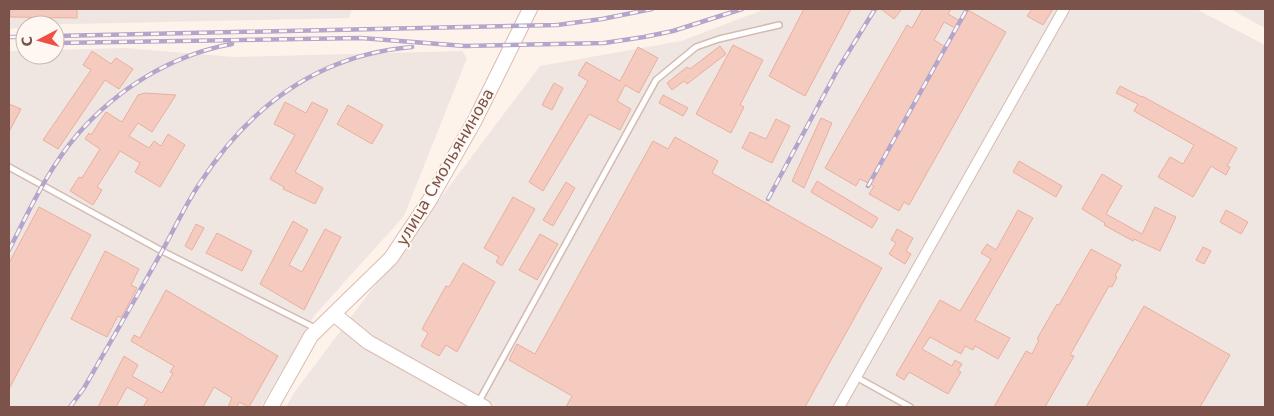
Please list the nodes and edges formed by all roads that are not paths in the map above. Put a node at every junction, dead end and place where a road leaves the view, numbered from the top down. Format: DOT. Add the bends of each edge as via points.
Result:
graph roads {
  1 [pos="530,9"];
  2 [pos="1064,9"];
  3 [pos="779,25"];
  4 [pos="9,167"];
  5 [pos="335,315"];
  6 [pos="318,329"];
  7 [pos="856,377"];
  8 [pos="481,405"];
  9 [pos="271,407"];
  10 [pos="839,407"];
  11 [pos="910,407"];
  1 -- 5 [label="street, улица Смольянинова" via="475,120 429,201 391,258"];
  2 -- 7 [label="street"];
  3 -- 8 [label="lane" via="696,47 656,80"];
  4 -- 6 [label="lane" via="162,251"];
  5 -- 6 [label="street, улица Смольянинова"];
  5 -- 8 [label="street" via="368,342"];
  6 -- 9 [label="street, улица Смольянинова"];
  7 -- 10 [label="street"];
  7 -- 11 [label="lane"];
}
